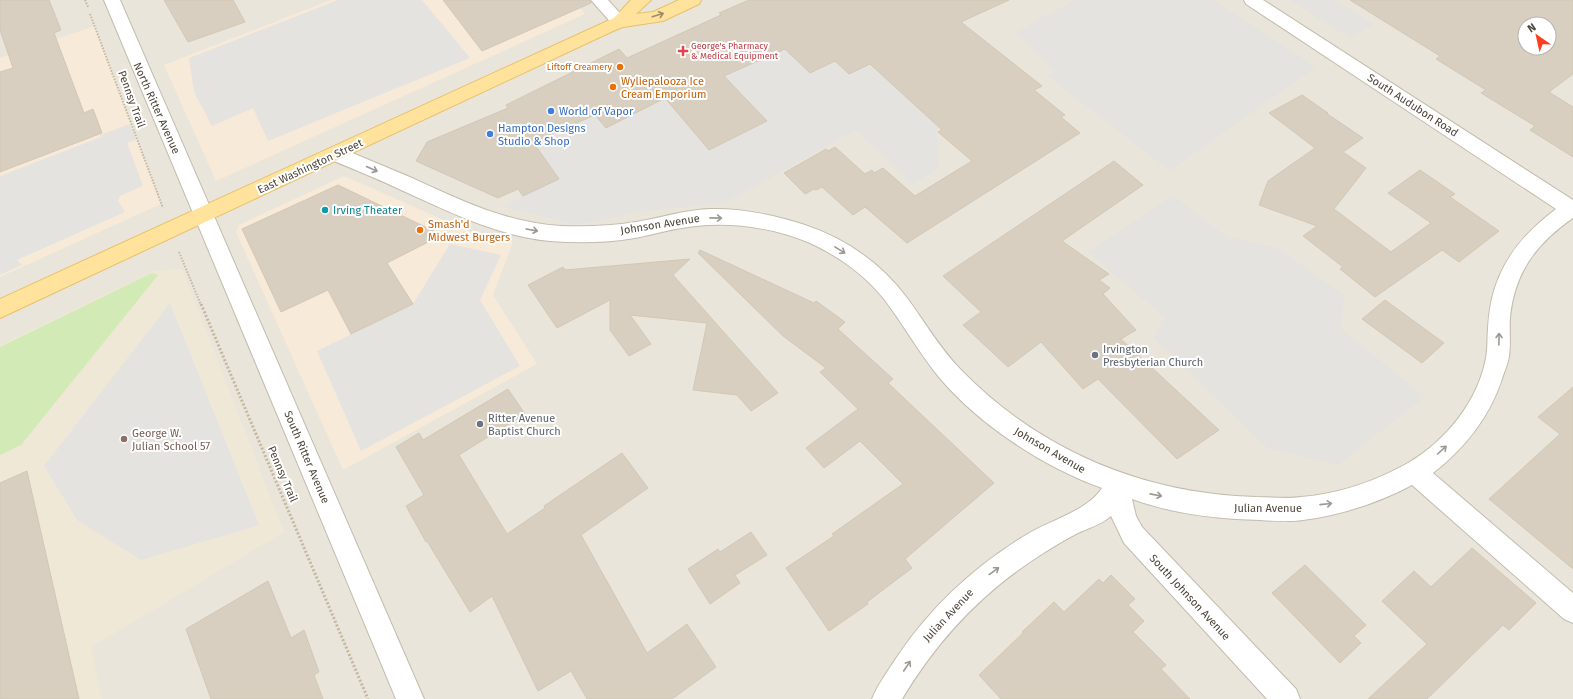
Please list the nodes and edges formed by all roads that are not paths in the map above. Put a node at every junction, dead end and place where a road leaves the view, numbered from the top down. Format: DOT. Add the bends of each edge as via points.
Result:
graph roads {
  1 [pos="112,0"];
  2 [pos="599,0"];
  3 [pos="643,0"];
  4 [pos="693,0"];
  5 [pos="1252,0"];
  6 [pos="620,22"];
  7 [pos="336,154"];
  8 [pos="1572,208"];
  9 [pos="204,215"];
  10 [pos="0,309"];
  11 [pos="1414,472"];
  12 [pos="1119,483"];
  13 [pos="1573,610"];
  14 [pos="410,699"];
  15 [pos="886,699"];
  16 [pos="1286,699"];
  1 -- 9 [label="street, North Ritter Avenue"];
  2 -- 6 [label="street"];
  3 -- 6 [label="main road, East Washington Street" via="638,2"];
  6 -- 4 [label="main road, East Washington Street, one-way" via="657,17"];
  5 -- 8 [label="street, South Audubon Road"];
  6 -- 7 [label="main road, East Washington Street"];
  7 -- 9 [label="main road, East Washington Street"];
  7 -- 12 [label="street, Johnson Avenue, one-way" via="484,219 518,228 580,234 632,230 694,218 732,218 756,220 816,237 848,255 884,285 932,353 980,403 1029,440 1076,466"];
  11 -- 8 [label="street, Julian Avenue, one-way" via="1466,428 1485,399 1498,356 1502,303 1513,268 1534,238"];
  9 -- 10 [label="main road, East Washington Street"];
  9 -- 14 [label="street, South Ritter Avenue"];
  12 -- 11 [label="street, Julian Avenue, one-way" via="1193,504 1289,510 1334,503 1374,492"];
  11 -- 13 [label="street"];
  15 -- 12 [label="street, Julian Avenue, one-way" via="922,643 978,583 1028,548 1104,507"];
  12 -- 16 [label="street, South Johnson Avenue" via="1118,496 1122,513 1133,535"];
}
